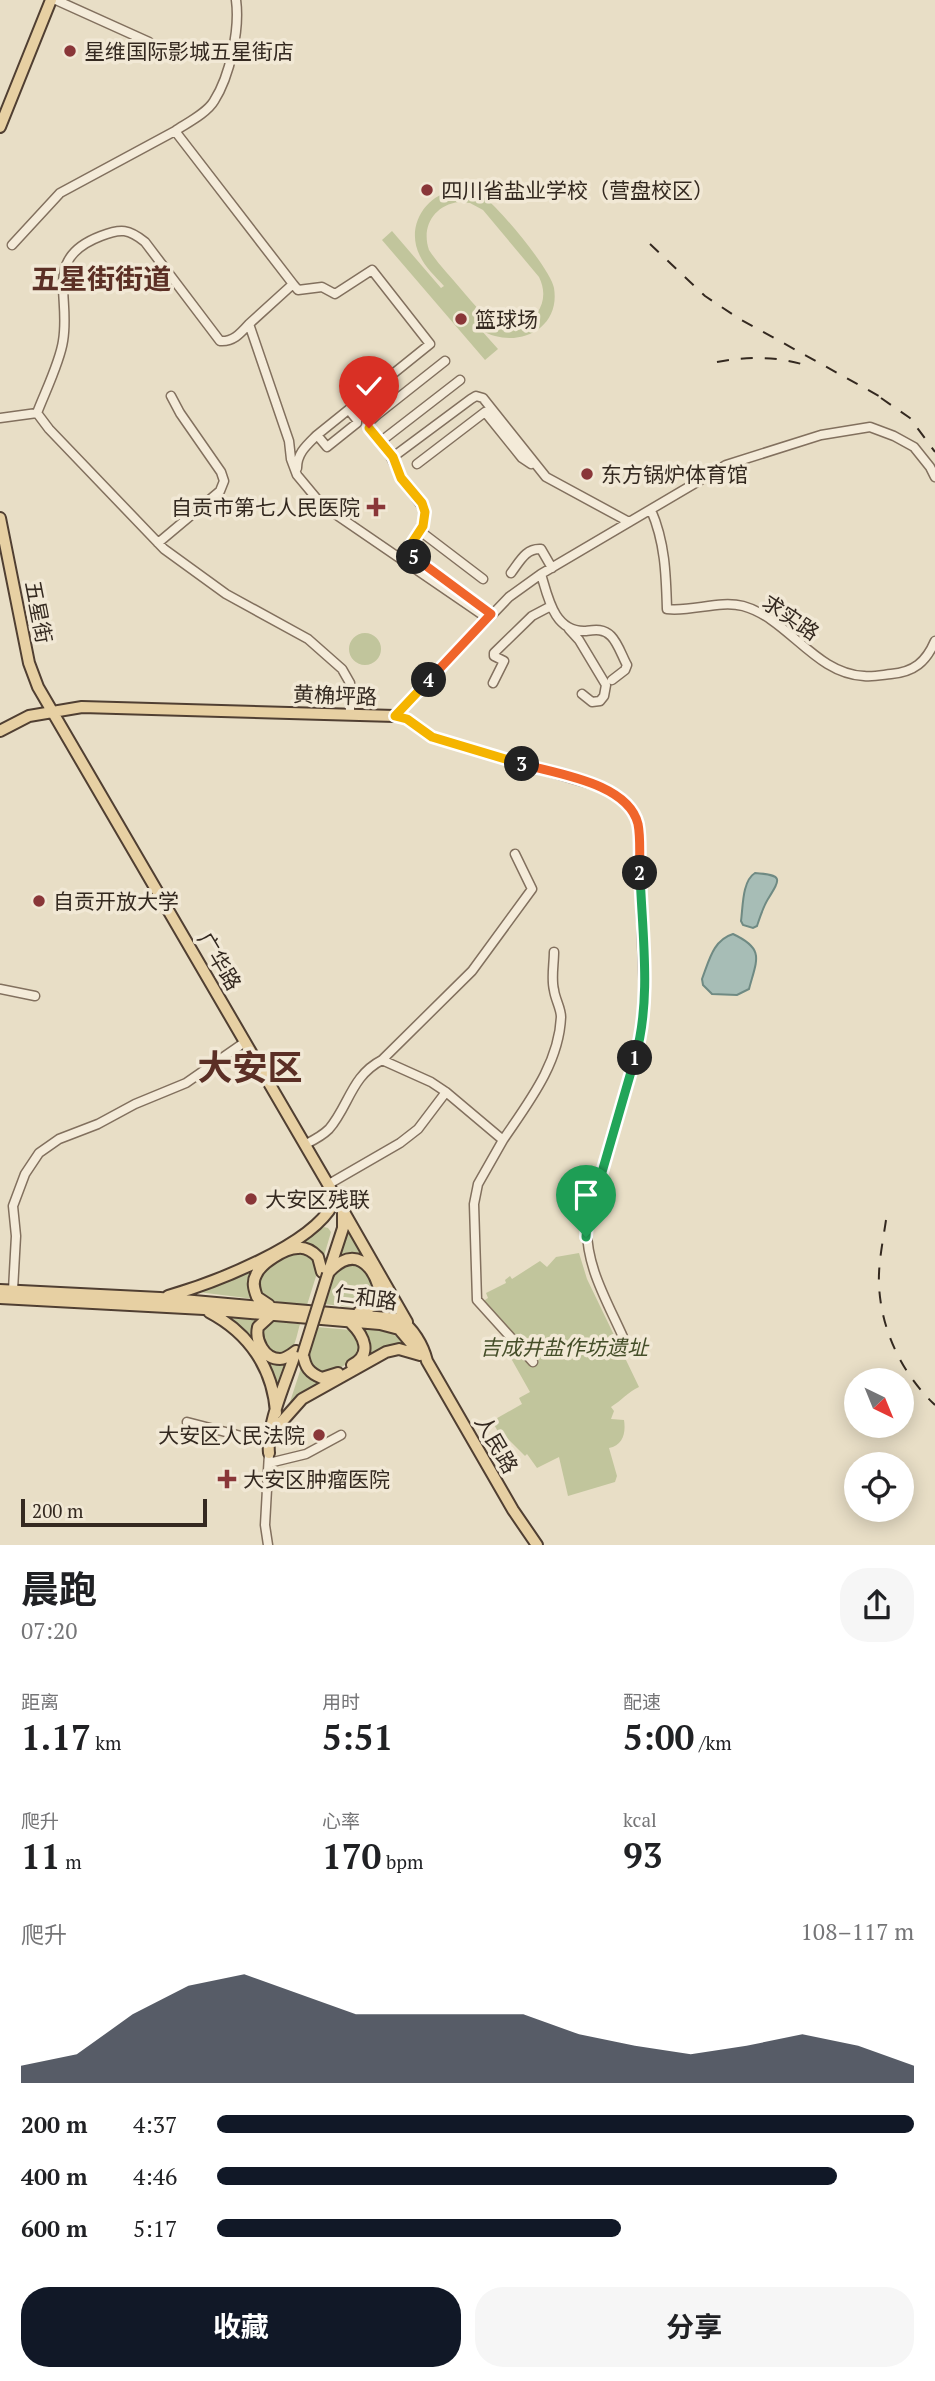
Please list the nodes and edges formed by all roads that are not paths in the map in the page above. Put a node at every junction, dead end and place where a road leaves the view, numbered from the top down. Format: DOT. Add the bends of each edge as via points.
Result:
graph roads {
  1 [pos="53,0"];
  2 [pos="236,0"];
  3 [pos="149,42"];
  4 [pos="0,127"];
  5 [pos="176,131"];
  6 [pos="12,246"];
  7 [pos="293,284"];
  8 [pos="248,324"];
  9 [pos="445,361"];
  10 [pos="460,380"];
  11 [pos="171,396"];
  12 [pos="349,410"];
  13 [pos="37,413"];
  14 [pos="0,418"];
  15 [pos="317,435"];
  16 [pos="380,442"];
  17 [pos="393,457"];
  18 [pos="418,464"];
  19 [pos="539,470"];
  20 [pos="297,475"];
  21 [pos="935,477"];
  22 [pos="652,510"];
  23 [pos="0,518"];
  24 [pos="629,522"];
  25 [pos="420,531"];
  26 [pos="158,543"];
  27 [pos="552,568"];
  28 [pos="511,573"];
  29 [pos="541,574"];
  30 [pos="483,579"];
  31 [pos="551,606"];
  32 [pos="489,616"];
  33 [pos="566,627"];
  34 [pos="935,641"];
  35 [pos="612,680"];
  36 [pos="494,683"];
  37 [pos="582,694"];
  38 [pos="52,710"];
  39 [pos="350,714"];
  40 [pos="395,716"];
  41 [pos="0,731"];
  42 [pos="515,853"];
  43 [pos="554,952"];
  44 [pos="0,989"];
  45 [pos="35,996"];
  46 [pos="245,1042"];
  47 [pos="382,1060"];
  48 [pos="446,1092"];
  49 [pos="503,1140"];
  50 [pos="306,1144"];
  51 [pos="329,1184"];
  52 [pos="337,1203"];
  53 [pos="325,1273"];
  54 [pos="0,1290"];
  55 [pos="13,1290"];
  56 [pos="0,1298"];
  57 [pos="160,1298"];
  58 [pos="204,1309"];
  59 [pos="271,1311"];
  60 [pos="352,1318"];
  61 [pos="409,1325"];
  62 [pos="623,1337"];
  63 [pos="300,1352"];
  64 [pos="424,1358"];
  65 [pos="533,1362"];
  66 [pos="276,1413"];
  67 [pos="187,1422"];
  68 [pos="278,1426"];
  69 [pos="341,1435"];
  70 [pos="269,1453"];
  71 [pos="268,1545"];
  72 [pos="537,1545"];
  1 -- 3 [label="street"];
  1 -- 4 [label="main road"];
  2 -- 5 [label="street" via="238,17 228,68 214,103"];
  5 -- 6 [label="street" via="61,193"];
  5 -- 7 [label="street"];
  7 -- 8 [label="street"];
  7 -- 12 [label="street" via="298,290 322,287 335,294 372,270 430,344"];
  8 -- 13 [label="street" via="239,335 220,341 145,242 131,231 113,231 89,240 70,254 64,270 63,342"];
  8 -- 20 [label="street"];
  9 -- 16 [label="street" via="369,422"];
  10 -- 16 [label="street"];
  11 -- 26 [label="street" via="224,481 220,491"];
  12 -- 15 [label="street"];
  12 -- 15 [label="street" via="357,423 327,447"];
  13 -- 14 [label="street"];
  13 -- 26 [label="street"];
  15 -- 20 [label="street" via="303,449"];
  16 -- 17 [label="street"];
  17 -- 19 [label="street" via="476,396 483,398"];
  17 -- 25 [label="street" via="401,478 422,503 425,520"];
  18 -- 19 [label="street" via="485,412 522,458"];
  19 -- 24 [label="street"];
  20 -- 32 [label="street" via="338,518"];
  21 -- 22 [label="street, 黄桷坪路" via="914,447 894,436 870,427 844,430 726,465"];
  22 -- 24 [label="street, 黄桷坪路"];
  22 -- 34 [label="street, 求实路" via="664,549 667,609 741,606 768,618 829,664 863,676 919,666"];
  23 -- 38 [label="main road, 五星街" via="29,663"];
  24 -- 27 [label="street, 黄桷坪路"];
  25 -- 30 [label="street"];
  25 -- 32 [label="street" via="406,552"];
  26 -- 39 [label="street" via="226,594 320,648 348,676"];
  27 -- 28 [label="street" via="541,549 534,548"];
  27 -- 29 [label="street, 黄桷坪路"];
  29 -- 31 [label="street"];
  29 -- 32 [label="street, 黄桷坪路"];
  31 -- 33 [label="street"];
  31 -- 36 [label="street" via="532,616 494,653 504,661"];
  32 -- 40 [label="street, 黄桷坪路"];
  33 -- 35 [label="street" via="602,630 611,636 627,665"];
  33 -- 37 [label="street" via="606,685 600,701 592,702"];
  38 -- 39 [label="main road, 黄桷坪路" via="82,706"];
  38 -- 41 [label="main road, 黄桷坪路"];
  38 -- 46 [label="main road, 广华路"];
  39 -- 40 [label="main road, 黄桷坪路"];
  40 -- 62 [label="street" via="432,737 607,789 633,811 638,825 644,994 640,1040 586,1237 594,1274"];
  42 -- 47 [label="street" via="532,889 472,971"];
  43 -- 49 [label="street" via="553,989 561,1015 555,1046 549,1067"];
  44 -- 45 [label="street"];
  46 -- 50 [label="main road, 广华路"];
  46 -- 55 [label="street" via="186,1083 59,1139 39,1153 13,1206"];
  47 -- 48 [label="street"];
  47 -- 50 [label="street" via="361,1076 330,1128"];
  48 -- 49 [label="street"];
  48 -- 51 [label="street" via="418,1129"];
  49 -- 65 [label="street" via="478,1184 474,1204 477,1300"];
  50 -- 51 [label="main road, 广华路"];
  51 -- 52 [label="main road, 广华路"];
  52 -- 53 [label="main road" via="337,1227"];
  52 -- 57 [label="main road" via="310,1231 239,1271"];
  52 -- 61 [label="main road, 广华路"];
  53 -- 59 [label="main road" via="318,1257 303,1248 290,1249 270,1261 257,1271 254,1286 257,1297"];
  53 -- 60 [label="main road" via="344,1259 366,1264 379,1286 379,1299"];
  53 -- 63 [label="main road"];
  54 -- 55 [label="main road, 仁和路"];
  55 -- 57 [label="main road, 仁和路"];
  56 -- 58 [label="main road, 仁和路"];
  57 -- 59 [label="main road, 仁和路"];
  58 -- 59 [label="main road, 仁和路"];
  58 -- 66 [label="main road" via="225,1320 252,1346 272,1382"];
  59 -- 60 [label="main road, 仁和路"];
  59 -- 63 [label="main road" via="258,1328 259,1344 275,1358"];
  60 -- 61 [label="main road, 仁和路" via="391,1317"];
  60 -- 63 [label="main road" via="366,1346 357,1362 322,1378 307,1368"];
  60 -- 64 [label="main road, 仁和路" via="399,1329"];
  61 -- 64 [label="main road, 仁和路" via="425,1351"];
  63 -- 66 [label="main road"];
  63 -- 68 [label="main road"];
  64 -- 68 [label="main road" via="398,1349 386,1352 302,1399"];
  64 -- 72 [label="main road, 人民路"];
  66 -- 70 [label="main road"];
  67 -- 70 [label="street"];
  68 -- 70 [label="main road"];
  69 -- 70 [label="street" via="306,1454"];
  70 -- 71 [label="street"];
}
